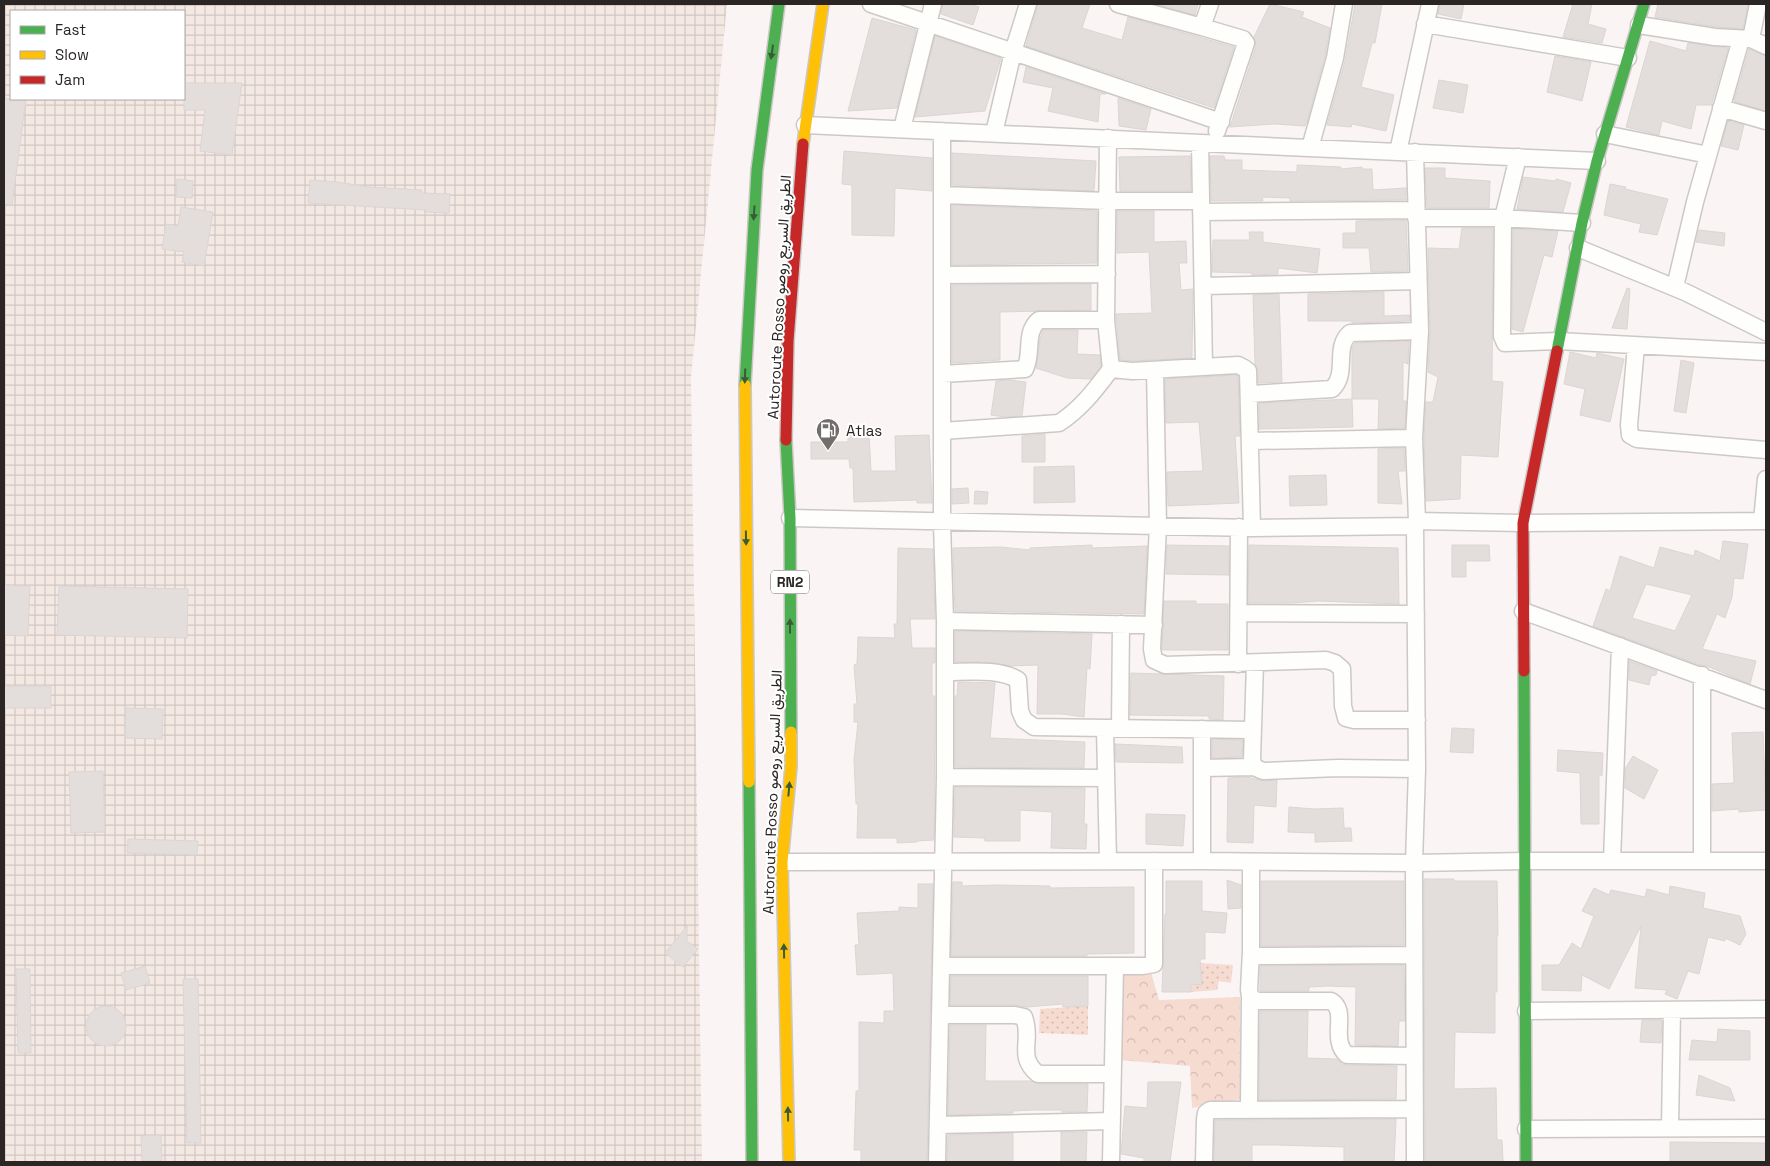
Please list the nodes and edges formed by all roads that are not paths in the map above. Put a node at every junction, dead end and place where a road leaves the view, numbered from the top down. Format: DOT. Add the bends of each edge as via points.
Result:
graph roads {
  1 [pos="779,4"];
  2 [pos="823,4"];
  3 [pos="871,4"];
  4 [pos="933,4"];
  5 [pos="1028,4"];
  6 [pos="1118,4"];
  7 [pos="1210,4"];
  8 [pos="1344,4"];
  9 [pos="1430,4"];
  10 [pos="1644,4"];
  11 [pos="1758,4"];
  12 [pos="928,24"];
  13 [pos="1426,24"];
  14 [pos="1639,25"];
  15 [pos="1202,27"];
  16 [pos="1753,41"];
  17 [pos="1013,52"];
  18 [pos="1628,58"];
  19 [pos="1721,108"];
  20 [pos="1766,121"];
  21 [pos="1221,122"];
  22 [pos="805,125"];
  23 [pos="902,129"];
  24 [pos="942,131"];
  25 [pos="994,133"];
  26 [pos="1605,134"];
  27 [pos="1108,138"];
  28 [pos="1206,143"];
  29 [pos="1310,148"];
  30 [pos="1398,152"];
  31 [pos="1415,152"];
  32 [pos="1708,155"];
  33 [pos="1518,157"];
  34 [pos="1597,160"];
  35 [pos="942,195"];
  36 [pos="1107,201"];
  37 [pos="1201,207"];
  38 [pos="1416,214"];
  39 [pos="1503,218"];
  40 [pos="1582,223"];
  41 [pos="1578,248"];
  42 [pos="1107,274"];
  43 [pos="942,275"];
  44 [pos="1418,281"];
  45 [pos="1202,286"];
  46 [pos="1675,287"];
  47 [pos="1106,320"];
  48 [pos="1420,331"];
  49 [pos="1766,332"];
  50 [pos="1558,341"];
  51 [pos="1636,346"];
  52 [pos="1766,352"];
  53 [pos="1204,367"];
  54 [pos="1111,369"];
  55 [pos="1154,370"];
  56 [pos="942,374"];
  57 [pos="1250,394"];
  58 [pos="942,430"];
  59 [pos="1414,438"];
  60 [pos="1251,440"];
  61 [pos="1766,450"];
  62 [pos="1766,479"];
  63 [pos="790,518"];
  64 [pos="1764,521"];
  65 [pos="942,522"];
  66 [pos="1416,523"];
  67 [pos="1523,523"];
  68 [pos="1158,526"];
  69 [pos="1246,528"];
  70 [pos="1524,611"];
  71 [pos="1239,613"];
  72 [pos="1416,614"];
  73 [pos="945,621"];
  74 [pos="1121,624"];
  75 [pos="1154,625"];
  76 [pos="1620,646"];
  77 [pos="1247,664"];
  78 [pos="944,672"];
  79 [pos="1702,675"];
  80 [pos="1766,700"];
  81 [pos="1417,720"];
  82 [pos="1112,728"];
  83 [pos="1202,729"];
  84 [pos="1253,730"];
  85 [pos="1254,767"];
  86 [pos="1203,768"];
  87 [pos="1417,769"];
  88 [pos="945,777"];
  89 [pos="1106,778"];
  90 [pos="944,861"];
  91 [pos="1108,861"];
  92 [pos="1154,861"];
  93 [pos="1202,861"];
  94 [pos="1525,861"];
  95 [pos="1612,861"];
  96 [pos="1702,861"];
  97 [pos="1766,861"];
  98 [pos="782,862"];
  99 [pos="1251,862"];
  100 [pos="1414,863"];
  101 [pos="1251,951"];
  102 [pos="1414,955"];
  103 [pos="942,966"];
  104 [pos="1116,966"];
  105 [pos="1250,996"];
  106 [pos="1766,1009"];
  107 [pos="1672,1010"];
  108 [pos="1526,1011"];
  109 [pos="940,1015"];
  110 [pos="1414,1056"];
  111 [pos="1113,1074"];
  112 [pos="1249,1109"];
  113 [pos="1415,1109"];
  114 [pos="1112,1121"];
  115 [pos="938,1125"];
  116 [pos="1670,1128"];
  117 [pos="1766,1128"];
  118 [pos="1526,1130"];
  119 [pos="752,1162"];
  120 [pos="789,1162"];
  121 [pos="938,1162"];
  122 [pos="1111,1162"];
  123 [pos="1204,1162"];
  124 [pos="1415,1162"];
  125 [pos="1526,1162"];
  1 -- 119 [label="main road, Autoroute Rosso الطريق السريع روصو, one-way" via="757,170 744,381"];
  2 -- 22 [label="main road, Autoroute Rosso الطريق السريع روصو / RN2"];
  3 -- 12 [label="street"];
  4 -- 12 [label="street"];
  5 -- 17 [label="street"];
  6 -- 15 [label="street"];
  7 -- 15 [label="street"];
  8 -- 29 [label="street" via="1335,58"];
  9 -- 13 [label="street"];
  10 -- 14 [label="main road"];
  11 -- 16 [label="street"];
  12 -- 17 [label="street"];
  12 -- 23 [label="street"];
  13 -- 18 [label="street"];
  13 -- 30 [label="street"];
  14 -- 16 [label="street"];
  14 -- 18 [label="main road"];
  15 -- 21 [label="street" via="1243,39 1246,43"];
  16 -- 19 [label="street"];
  17 -- 21 [label="street"];
  17 -- 25 [label="street"];
  18 -- 26 [label="main road"];
  19 -- 20 [label="street"];
  19 -- 32 [label="street"];
  21 -- 28 [label="street"];
  22 -- 23 [label="street"];
  22 -- 63 [label="main road, Autoroute Rosso الطريق السريع روصو / RN2" via="788,341 786,439"];
  23 -- 24 [label="street"];
  24 -- 25 [label="street"];
  24 -- 35 [label="street"];
  25 -- 27 [label="street"];
  26 -- 32 [label="street"];
  26 -- 34 [label="main road"];
  27 -- 28 [label="street"];
  27 -- 36 [label="street"];
  28 -- 29 [label="street"];
  28 -- 37 [label="street"];
  29 -- 30 [label="street"];
  30 -- 31 [label="street"];
  31 -- 33 [label="street"];
  31 -- 38 [label="street"];
  32 -- 46 [label="street"];
  33 -- 34 [label="street"];
  33 -- 39 [label="street"];
  34 -- 40 [label="main road"];
  35 -- 36 [label="street"];
  35 -- 43 [label="street"];
  36 -- 37 [label="street"];
  36 -- 42 [label="street"];
  37 -- 38 [label="street"];
  37 -- 45 [label="street"];
  38 -- 39 [label="street"];
  38 -- 44 [label="street"];
  39 -- 40 [label="street"];
  39 -- 50 [label="street" via="1502,340 1505,343"];
  40 -- 41 [label="main road"];
  41 -- 46 [label="street"];
  41 -- 50 [label="main road"];
  42 -- 43 [label="street"];
  42 -- 47 [label="street"];
  43 -- 56 [label="street"];
  44 -- 45 [label="street"];
  44 -- 48 [label="street"];
  45 -- 53 [label="street"];
  46 -- 49 [label="street"];
  47 -- 54 [label="street"];
  47 -- 56 [label="street" via="1038,320 1031,329 1025,369"];
  48 -- 57 [label="street" via="1350,333 1341,346 1340,375 1332,389"];
  48 -- 59 [label="street"];
  50 -- 51 [label="street"];
  50 -- 67 [label="main road"];
  51 -- 52 [label="street"];
  51 -- 61 [label="street" via="1630,435 1637,439"];
  53 -- 55 [label="street"];
  53 -- 57 [label="street" via="1238,365 1244,368 1248,371"];
  54 -- 55 [label="street" via="1132,372"];
  54 -- 58 [label="street" via="1090,397 1060,423"];
  55 -- 68 [label="street"];
  56 -- 58 [label="street"];
  57 -- 60 [label="street"];
  58 -- 65 [label="street"];
  59 -- 60 [label="street"];
  59 -- 66 [label="street"];
  60 -- 69 [label="street"];
  62 -- 64 [label="street"];
  63 -- 65 [label="street"];
  98 -- 63 [label="main road, Autoroute Rosso الطريق السريع روصو / RN2, one-way" via="791,767"];
  64 -- 67 [label="street"];
  65 -- 68 [label="street"];
  65 -- 73 [label="street"];
  66 -- 67 [label="street"];
  66 -- 69 [label="street"];
  66 -- 72 [label="street"];
  67 -- 70 [label="main road"];
  68 -- 69 [label="street"];
  68 -- 75 [label="street"];
  69 -- 71 [label="street"];
  70 -- 76 [label="street"];
  70 -- 94 [label="main road"];
  71 -- 72 [label="street"];
  71 -- 77 [label="street"];
  72 -- 81 [label="street"];
  73 -- 74 [label="street"];
  73 -- 78 [label="street"];
  74 -- 75 [label="street"];
  74 -- 82 [label="street"];
  75 -- 77 [label="street" via="1154,660 1165,665"];
  76 -- 79 [label="street"];
  76 -- 95 [label="street"];
  77 -- 81 [label="street" via="1326,660 1342,669 1346,718"];
  77 -- 84 [label="street"];
  78 -- 82 [label="street" via="1010,675 1018,680 1020,711 1024,720 1034,727"];
  78 -- 88 [label="street"];
  79 -- 80 [label="street"];
  79 -- 96 [label="street"];
  81 -- 87 [label="street"];
  82 -- 83 [label="street"];
  82 -- 89 [label="street"];
  83 -- 84 [label="street"];
  83 -- 86 [label="street"];
  84 -- 85 [label="street"];
  85 -- 86 [label="street"];
  85 -- 87 [label="street" via="1263,771"];
  86 -- 93 [label="street"];
  87 -- 100 [label="street"];
  88 -- 89 [label="street"];
  88 -- 90 [label="street"];
  89 -- 91 [label="street"];
  90 -- 91 [label="street"];
  90 -- 98 [label="street"];
  90 -- 103 [label="street"];
  91 -- 92 [label="street"];
  92 -- 93 [label="street"];
  92 -- 104 [label="street" via="1154,964"];
  93 -- 99 [label="street"];
  94 -- 95 [label="street"];
  94 -- 100 [label="street"];
  94 -- 108 [label="main road"];
  95 -- 96 [label="street"];
  96 -- 97 [label="street"];
  120 -- 98 [label="main road, Autoroute Rosso الطريق السريع روصو / RN2, one-way"];
  99 -- 100 [label="street"];
  99 -- 101 [label="street"];
  100 -- 102 [label="street"];
  101 -- 102 [label="street" via="1254,956"];
  101 -- 105 [label="street"];
  102 -- 110 [label="street"];
  103 -- 104 [label="street"];
  103 -- 109 [label="street"];
  104 -- 111 [label="street"];
  105 -- 110 [label="street" via="1256,1001 1331,1001 1339,1010 1339,1044 1347,1055"];
  105 -- 112 [label="street"];
  106 -- 107 [label="street"];
  107 -- 108 [label="street"];
  107 -- 116 [label="street"];
  108 -- 118 [label="main road"];
  109 -- 111 [label="street" via="1024,1017 1028,1027 1026,1058 1038,1074"];
  109 -- 115 [label="street"];
  110 -- 113 [label="street"];
  111 -- 114 [label="street"];
  112 -- 113 [label="street"];
  112 -- 123 [label="street" via="1210,1110 1206,1114"];
  113 -- 124 [label="street"];
  114 -- 115 [label="street"];
  114 -- 122 [label="street"];
  115 -- 121 [label="street"];
  116 -- 117 [label="street"];
  116 -- 118 [label="street"];
  118 -- 125 [label="main road"];
}
